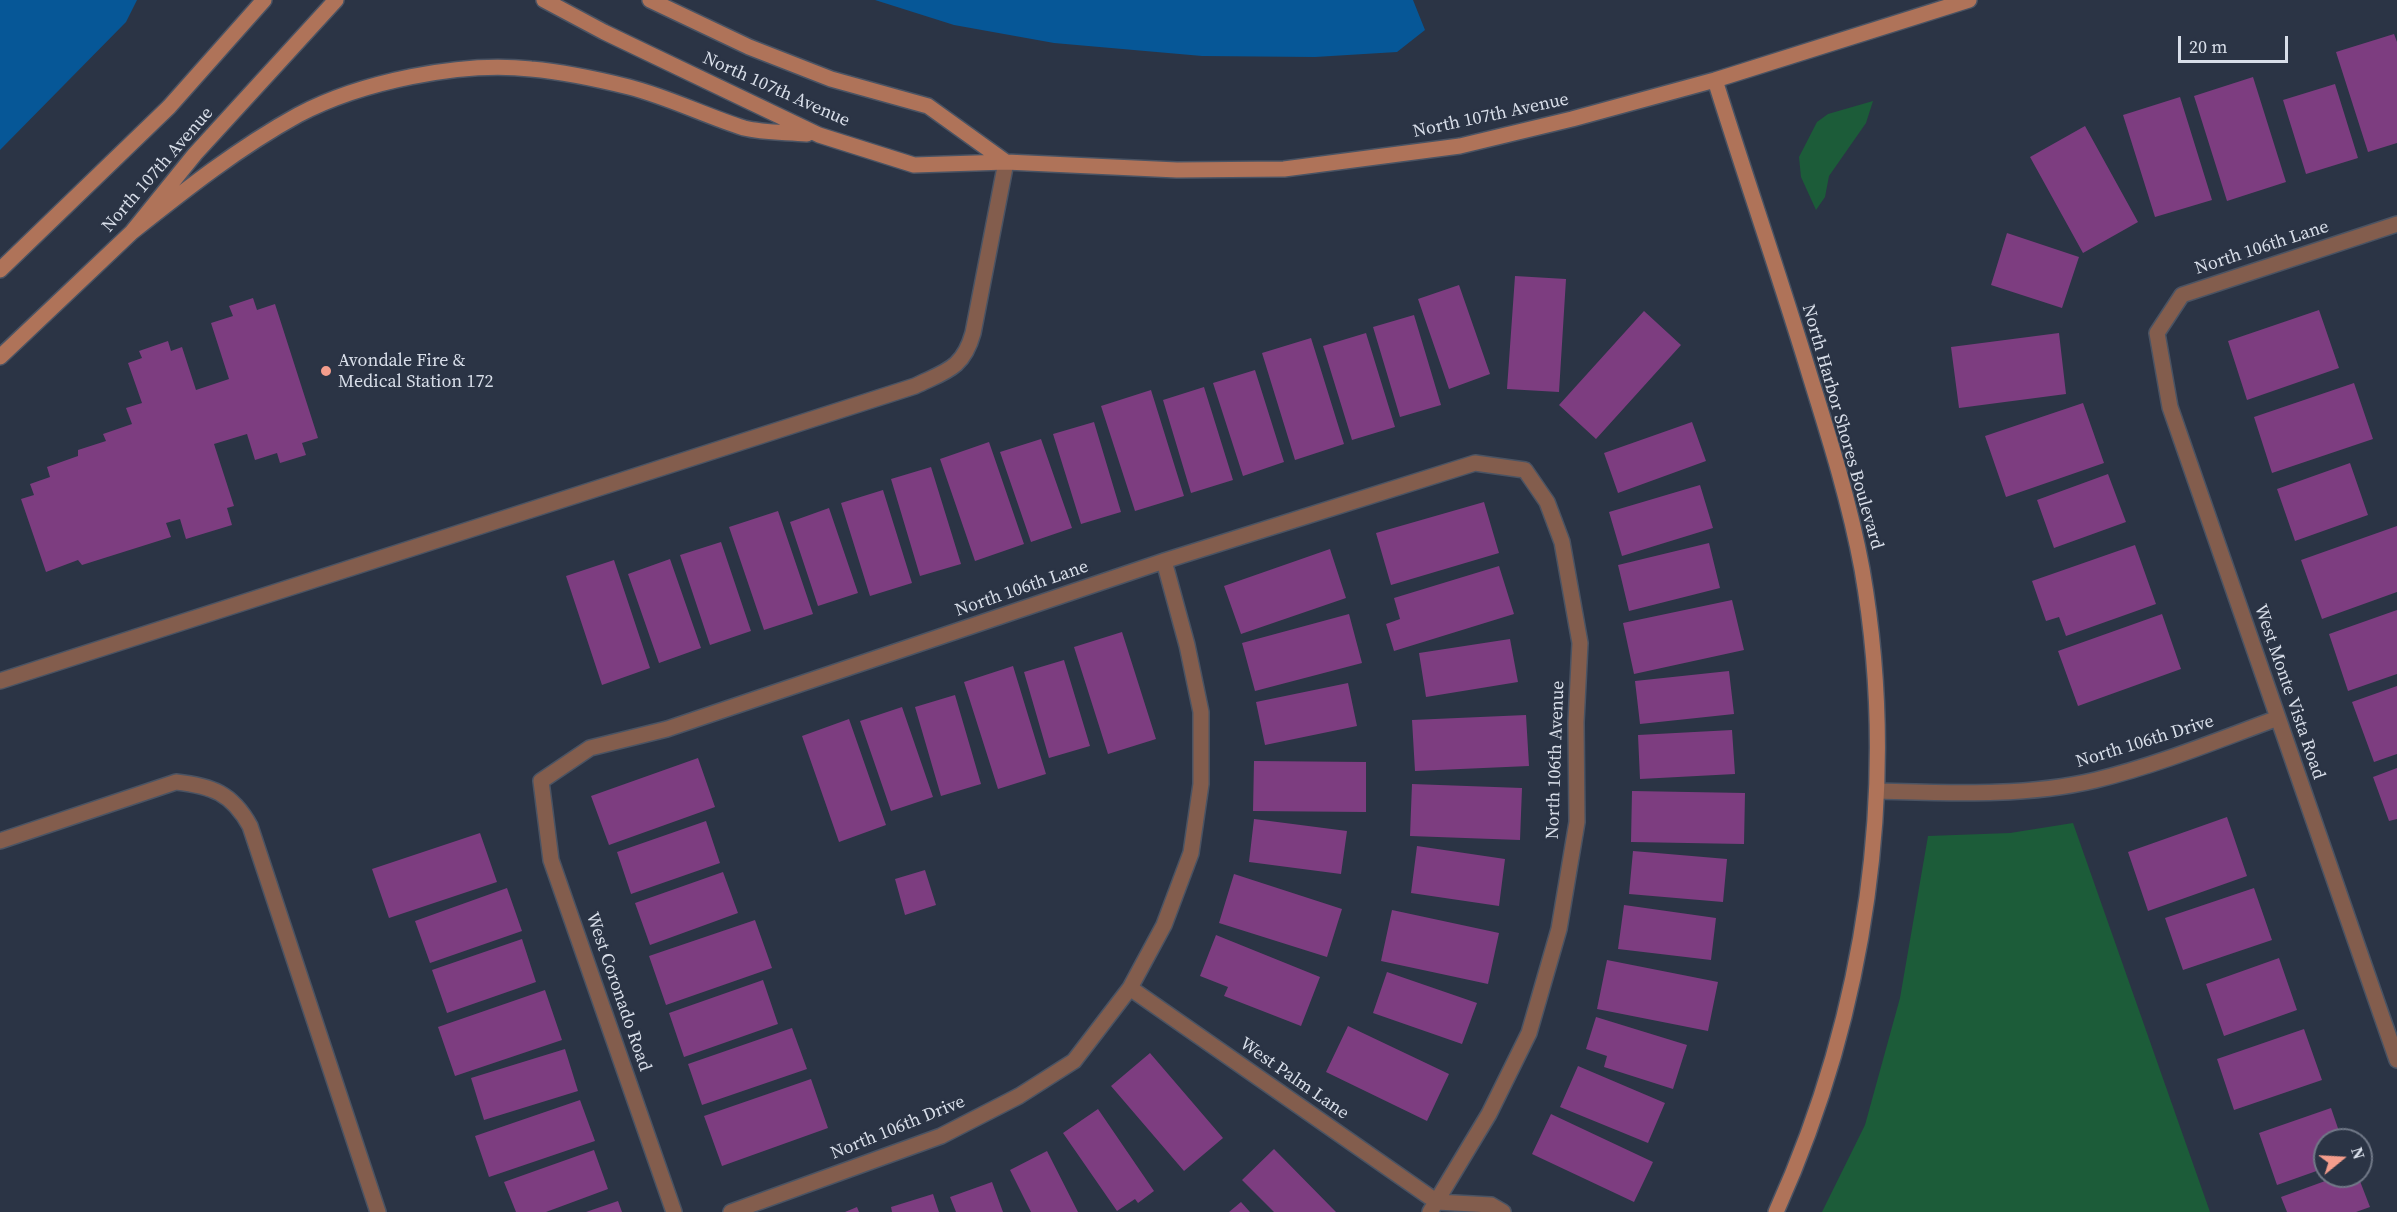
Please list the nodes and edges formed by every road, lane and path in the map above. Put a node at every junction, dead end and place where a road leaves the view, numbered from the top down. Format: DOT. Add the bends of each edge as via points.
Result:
graph roads {
  1 [pos="264,0"];
  2 [pos="336,0"];
  3 [pos="544,0"];
  4 [pos="651,0"];
  5 [pos="1969,0"];
  6 [pos="1715,80"];
  7 [pos="819,135"];
  8 [pos="1006,162"];
  9 [pos="2397,224"];
  10 [pos="132,232"];
  11 [pos="0,270"];
  12 [pos="2157,333"];
  13 [pos="3,347"];
  14 [pos="1525,470"];
  15 [pos="1164,561"];
  16 [pos="0,681"];
  17 [pos="2278,718"];
  18 [pos="541,781"];
  19 [pos="1877,791"];
  20 [pos="0,841"];
  21 [pos="1130,988"];
  22 [pos="2397,1060"];
  23 [pos="1436,1209"];
  24 [pos="378,1212"];
  25 [pos="674,1212"];
  26 [pos="731,1212"];
  27 [pos="1503,1212"];
  28 [pos="1776,1212"];
  1 -- 11 [label="main road, North 107th Avenue" via="169,107"];
  2 -- 10 [label="main road, North 107th Avenue" via="195,154"];
  3 -- 7 [label="main road, North 107th Avenue"];
  4 -- 8 [label="main road, North 107th Avenue" via="749,47 831,79 928,106"];
  5 -- 6 [label="main road, North 107th Avenue"];
  6 -- 8 [label="main road, North 107th Avenue" via="1460,146 1284,170 1177,170"];
  6 -- 19 [label="main road, North Harbor Shores Boulevard" via="1848,508 1870,627 1877,719"];
  7 -- 8 [label="main road, North 107th Avenue" via="914,165"];
  7 -- 10 [label="main road" via="747,129 631,88 577,76 530,68 466,69 358,91 300,114 200,178"];
  8 -- 16 [label="street" via="973,333 967,352 956,367 915,386"];
  9 -- 12 [label="street, North 106th Lane" via="2182,295"];
  10 -- 13 [label="main road, North 107th Avenue"];
  12 -- 17 [label="street, West Monte Vista Road" via="2170,407"];
  14 -- 15 [label="street, North 106th Lane" via="1474,463"];
  14 -- 23 [label="street, North 106th Avenue" via="1547,502 1562,542 1580,643 1576,822 1559,929 1529,1033"];
  15 -- 18 [label="street, North 106th Lane" via="667,729 590,748"];
  15 -- 21 [label="street, North 106th Drive" via="1201,712 1201,784 1191,853 1164,925"];
  17 -- 19 [label="street, North 106th Drive" via="2146,765 2058,787 1958,793"];
  17 -- 22 [label="street, West Monte Vista Road"];
  18 -- 25 [label="street, West Coronado Road" via="551,860"];
  19 -- 28 [label="main road, North Harbor Shores Boulevard" via="1864,927 1854,982 1832,1063"];
  20 -- 24 [label="street" via="176,782 220,792 240,808 250,826"];
  21 -- 23 [label="street, West Palm Lane"];
  21 -- 26 [label="street, North 106th Drive" via="1074,1061 1019,1096 941,1136"];
  23 -- 27 [label="street" via="1491,1205"];
}
